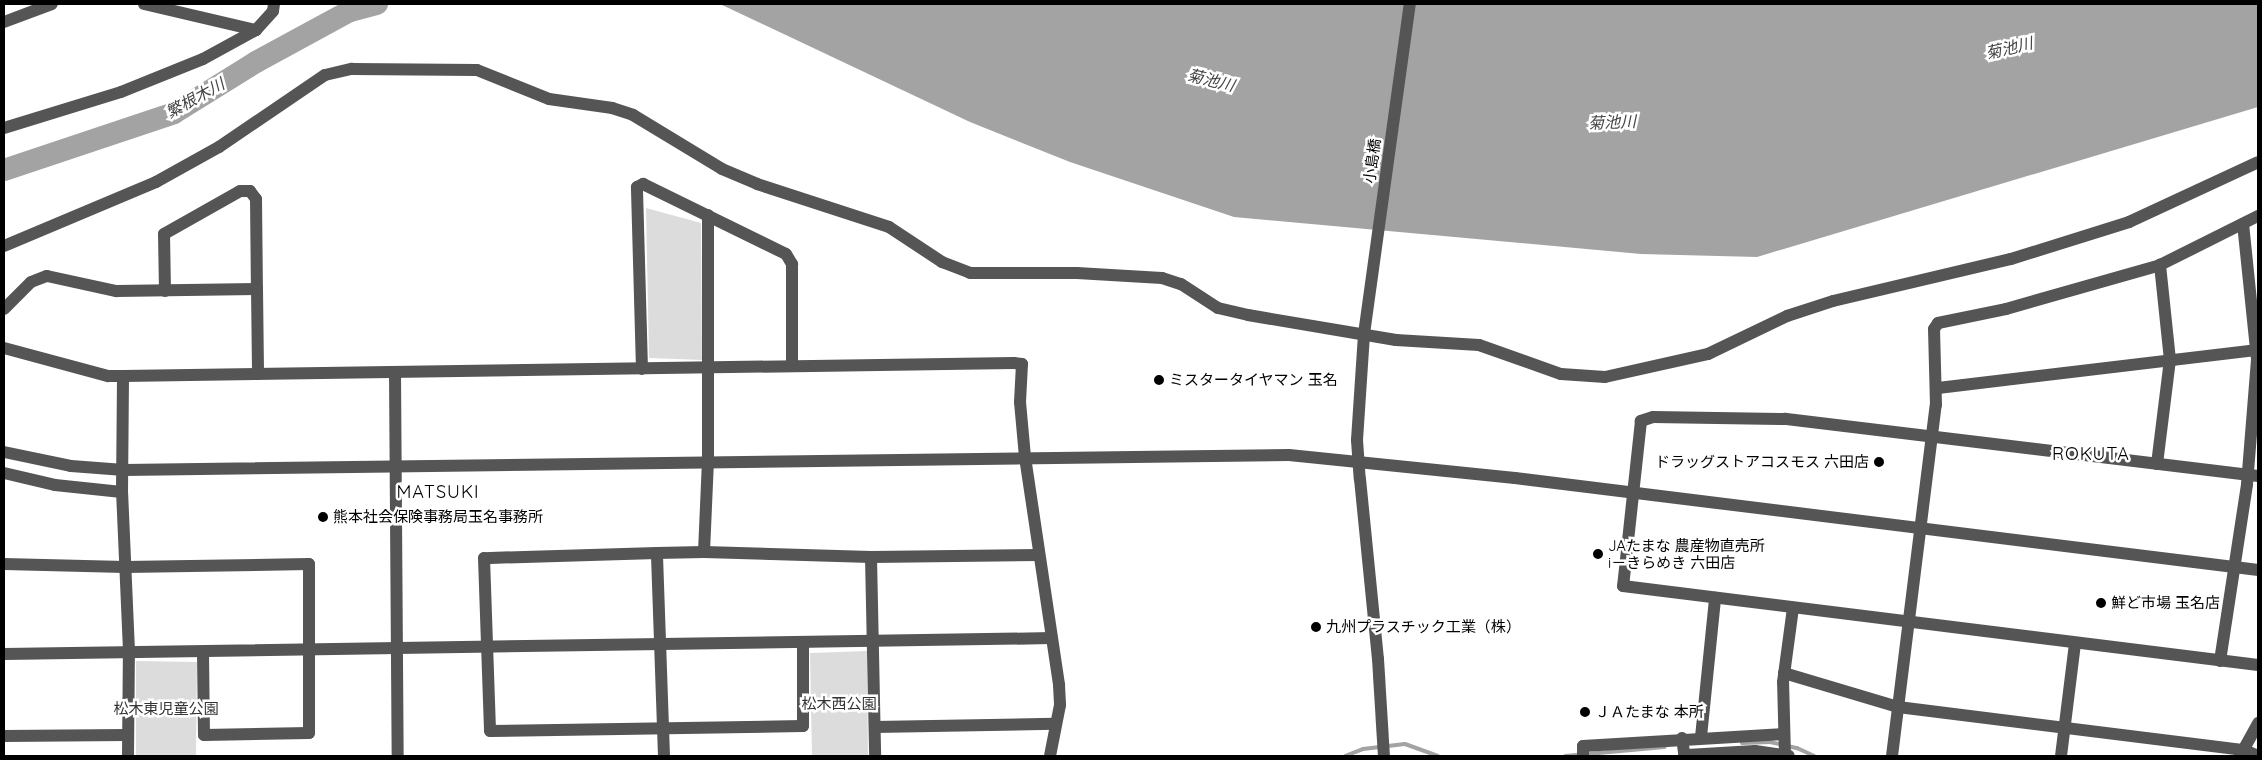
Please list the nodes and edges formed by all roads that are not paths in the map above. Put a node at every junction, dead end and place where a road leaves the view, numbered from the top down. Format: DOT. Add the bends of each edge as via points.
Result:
graph roads {
  1 [pos="52,4"];
  2 [pos="144,4"];
  3 [pos="274,4"];
  4 [pos="1410,4"];
  5 [pos="4,22"];
  6 [pos="256,30"];
  7 [pos="4,128"];
  8 [pos="2258,162"];
  9 [pos="708,215"];
  10 [pos="2258,216"];
  11 [pos="2243,224"];
  12 [pos="4,246"];
  13 [pos="2160,265"];
  14 [pos="2253,266"];
  15 [pos="257,289"];
  16 [pos="165,291"];
  17 [pos="4,309"];
  18 [pos="1365,328"];
  19 [pos="4,348"];
  20 [pos="2256,350"];
  21 [pos="2170,360"];
  22 [pos="792,366"];
  23 [pos="709,368"];
  24 [pos="642,369"];
  25 [pos="395,373"];
  26 [pos="258,374"];
  27 [pos="123,376"];
  28 [pos="1938,388"];
  29 [pos="2255,411"];
  30 [pos="1933,435"];
  31 [pos="4,452"];
  32 [pos="1025,457"];
  33 [pos="708,462"];
  34 [pos="2157,464"];
  35 [pos="396,467"];
  36 [pos="124,470"];
  37 [pos="4,473"];
  38 [pos="2253,476"];
  39 [pos="122,492"];
  40 [pos="1633,495"];
  41 [pos="1919,530"];
  42 [pos="704,552"];
  43 [pos="657,553"];
  44 [pos="1039,555"];
  45 [pos="871,557"];
  46 [pos="4,564"];
  47 [pos="125,567"];
  48 [pos="2232,567"];
  49 [pos="2258,570"];
  50 [pos="1715,598"];
  51 [pos="1792,608"];
  52 [pos="1907,623"];
  53 [pos="1052,638"];
  54 [pos="873,641"];
  55 [pos="802,643"];
  56 [pos="2075,644"];
  57 [pos="662,646"];
  58 [pos="398,648"];
  59 [pos="489,648"];
  60 [pos="309,649"];
  61 [pos="129,651"];
  62 [pos="203,652"];
  63 [pos="4,654"];
  64 [pos="2220,661"];
  65 [pos="2258,665"];
  66 [pos="1784,673"];
  67 [pos="1898,707"];
  68 [pos="2258,722"];
  69 [pos="1055,724"];
  70 [pos="875,727"];
  71 [pos="2065,727"];
  72 [pos="663,730"];
  73 [pos="127,735"];
  74 [pos="4,736"];
  75 [pos="1700,737"];
  76 [pos="1683,744"];
  77 [pos="1785,748"];
  78 [pos="2242,753"];
  79 [pos="1384,754"];
  80 [pos="1583,754"];
  81 [pos="128,756"];
  82 [pos="398,756"];
  83 [pos="664,756"];
  84 [pos="875,756"];
  85 [pos="1050,756"];
  86 [pos="1892,756"];
  87 [pos="2061,756"];
  88 [pos="2258,756"];
  1 -- 5 [label="street"];
  2 -- 6 [label="street"];
  3 -- 6 [label="street" via="273,12"];
  4 -- 18 [label="street, 小島橋"];
  6 -- 7 [label="street" via="203,59 121,92"];
  8 -- 18 [label="street" via="2129,222 2011,259 1833,301 1787,316 1726,347 1662,366 1605,377 1561,374 1480,345 1396,340"];
  9 -- 22 [label="street" via="786,254 792,264"];
  9 -- 23 [label="street"];
  9 -- 24 [label="street" via="643,184 637,187"];
  10 -- 11 [label="street"];
  11 -- 13 [label="street"];
  11 -- 14 [label="street"];
  12 -- 18 [label="street" via="156,182 219,147 325,75 352,69 477,70 549,99 612,108 633,116 722,169 757,184 883,224 942,262 970,273 1077,273 1162,278 1181,284 1218,308"];
  13 -- 21 [label="street"];
  13 -- 28 [label="street" via="2006,309 1938,323 1934,329"];
  14 -- 20 [label="street"];
  15 -- 16 [label="street"];
  15 -- 16 [label="street" via="256,199 250,191 240,191 164,234"];
  15 -- 26 [label="street"];
  16 -- 17 [label="street" via="116,291 47,276 31,282"];
  18 -- 79 [label="street, 小島橋, bridge" via="1357,440"];
  19 -- 27 [label="street" via="108,376"];
  20 -- 21 [label="street"];
  20 -- 29 [label="street"];
  21 -- 28 [label="street"];
  21 -- 34 [label="street"];
  22 -- 23 [label="street"];
  22 -- 32 [label="street" via="1022,364"];
  23 -- 24 [label="street"];
  23 -- 33 [label="street"];
  24 -- 25 [label="street"];
  25 -- 26 [label="street"];
  25 -- 35 [label="street"];
  26 -- 27 [label="street"];
  27 -- 36 [label="street"];
  28 -- 30 [label="street"];
  29 -- 38 [label="street"];
  30 -- 34 [label="street"];
  30 -- 40 [label="street" via="1784,420 1653,417 1641,421"];
  30 -- 41 [label="street"];
  31 -- 36 [label="street" via="71,466"];
  32 -- 33 [label="street"];
  32 -- 40 [label="street" via="1289,455 1505,477"];
  32 -- 44 [label="street"];
  33 -- 35 [label="street"];
  33 -- 42 [label="street"];
  34 -- 38 [label="street"];
  35 -- 36 [label="street"];
  35 -- 58 [label="street"];
  36 -- 39 [label="street"];
  37 -- 39 [label="street" via="55,485"];
  38 -- 48 [label="street"];
  39 -- 47 [label="street"];
  40 -- 41 [label="street"];
  40 -- 50 [label="street" via="1623,586"];
  41 -- 48 [label="street"];
  41 -- 52 [label="street"];
  42 -- 43 [label="street"];
  42 -- 45 [label="street"];
  43 -- 57 [label="street"];
  43 -- 59 [label="street" via="484,558"];
  44 -- 45 [label="street"];
  44 -- 53 [label="street"];
  45 -- 54 [label="street"];
  46 -- 47 [label="street"];
  47 -- 60 [label="street" via="309,564"];
  47 -- 61 [label="street"];
  48 -- 49 [label="street"];
  48 -- 64 [label="street"];
  50 -- 51 [label="street"];
  50 -- 75 [label="street"];
  51 -- 52 [label="street"];
  51 -- 66 [label="street"];
  52 -- 56 [label="street"];
  52 -- 67 [label="street"];
  53 -- 54 [label="street"];
  53 -- 69 [label="street" via="1060,705"];
  54 -- 55 [label="street"];
  54 -- 70 [label="street"];
  55 -- 57 [label="street"];
  55 -- 72 [label="street" via="803,726"];
  56 -- 64 [label="street"];
  56 -- 71 [label="street"];
  57 -- 59 [label="street"];
  57 -- 72 [label="street"];
  58 -- 59 [label="street"];
  58 -- 60 [label="street"];
  58 -- 82 [label="street"];
  59 -- 72 [label="street" via="490,731"];
  60 -- 62 [label="street"];
  60 -- 62 [label="street" via="309,733 204,735"];
  61 -- 62 [label="street"];
  61 -- 63 [label="street"];
  61 -- 73 [label="street"];
  64 -- 65 [label="street"];
  66 -- 67 [label="street"];
  66 -- 77 [label="street"];
  67 -- 71 [label="street"];
  67 -- 86 [label="street"];
  68 -- 78 [label="street"];
  69 -- 70 [label="street"];
  69 -- 85 [label="street"];
  70 -- 84 [label="street"];
  71 -- 78 [label="street"];
  71 -- 87 [label="street"];
  72 -- 83 [label="street"];
  73 -- 74 [label="street"];
  73 -- 81 [label="street"];
  75 -- 76 [label="street"];
  75 -- 77 [label="street"];
  76 -- 77 [label="street" via="1687,755"];
  76 -- 80 [label="street" via="1583,746"];
  78 -- 88 [label="street"];
}
